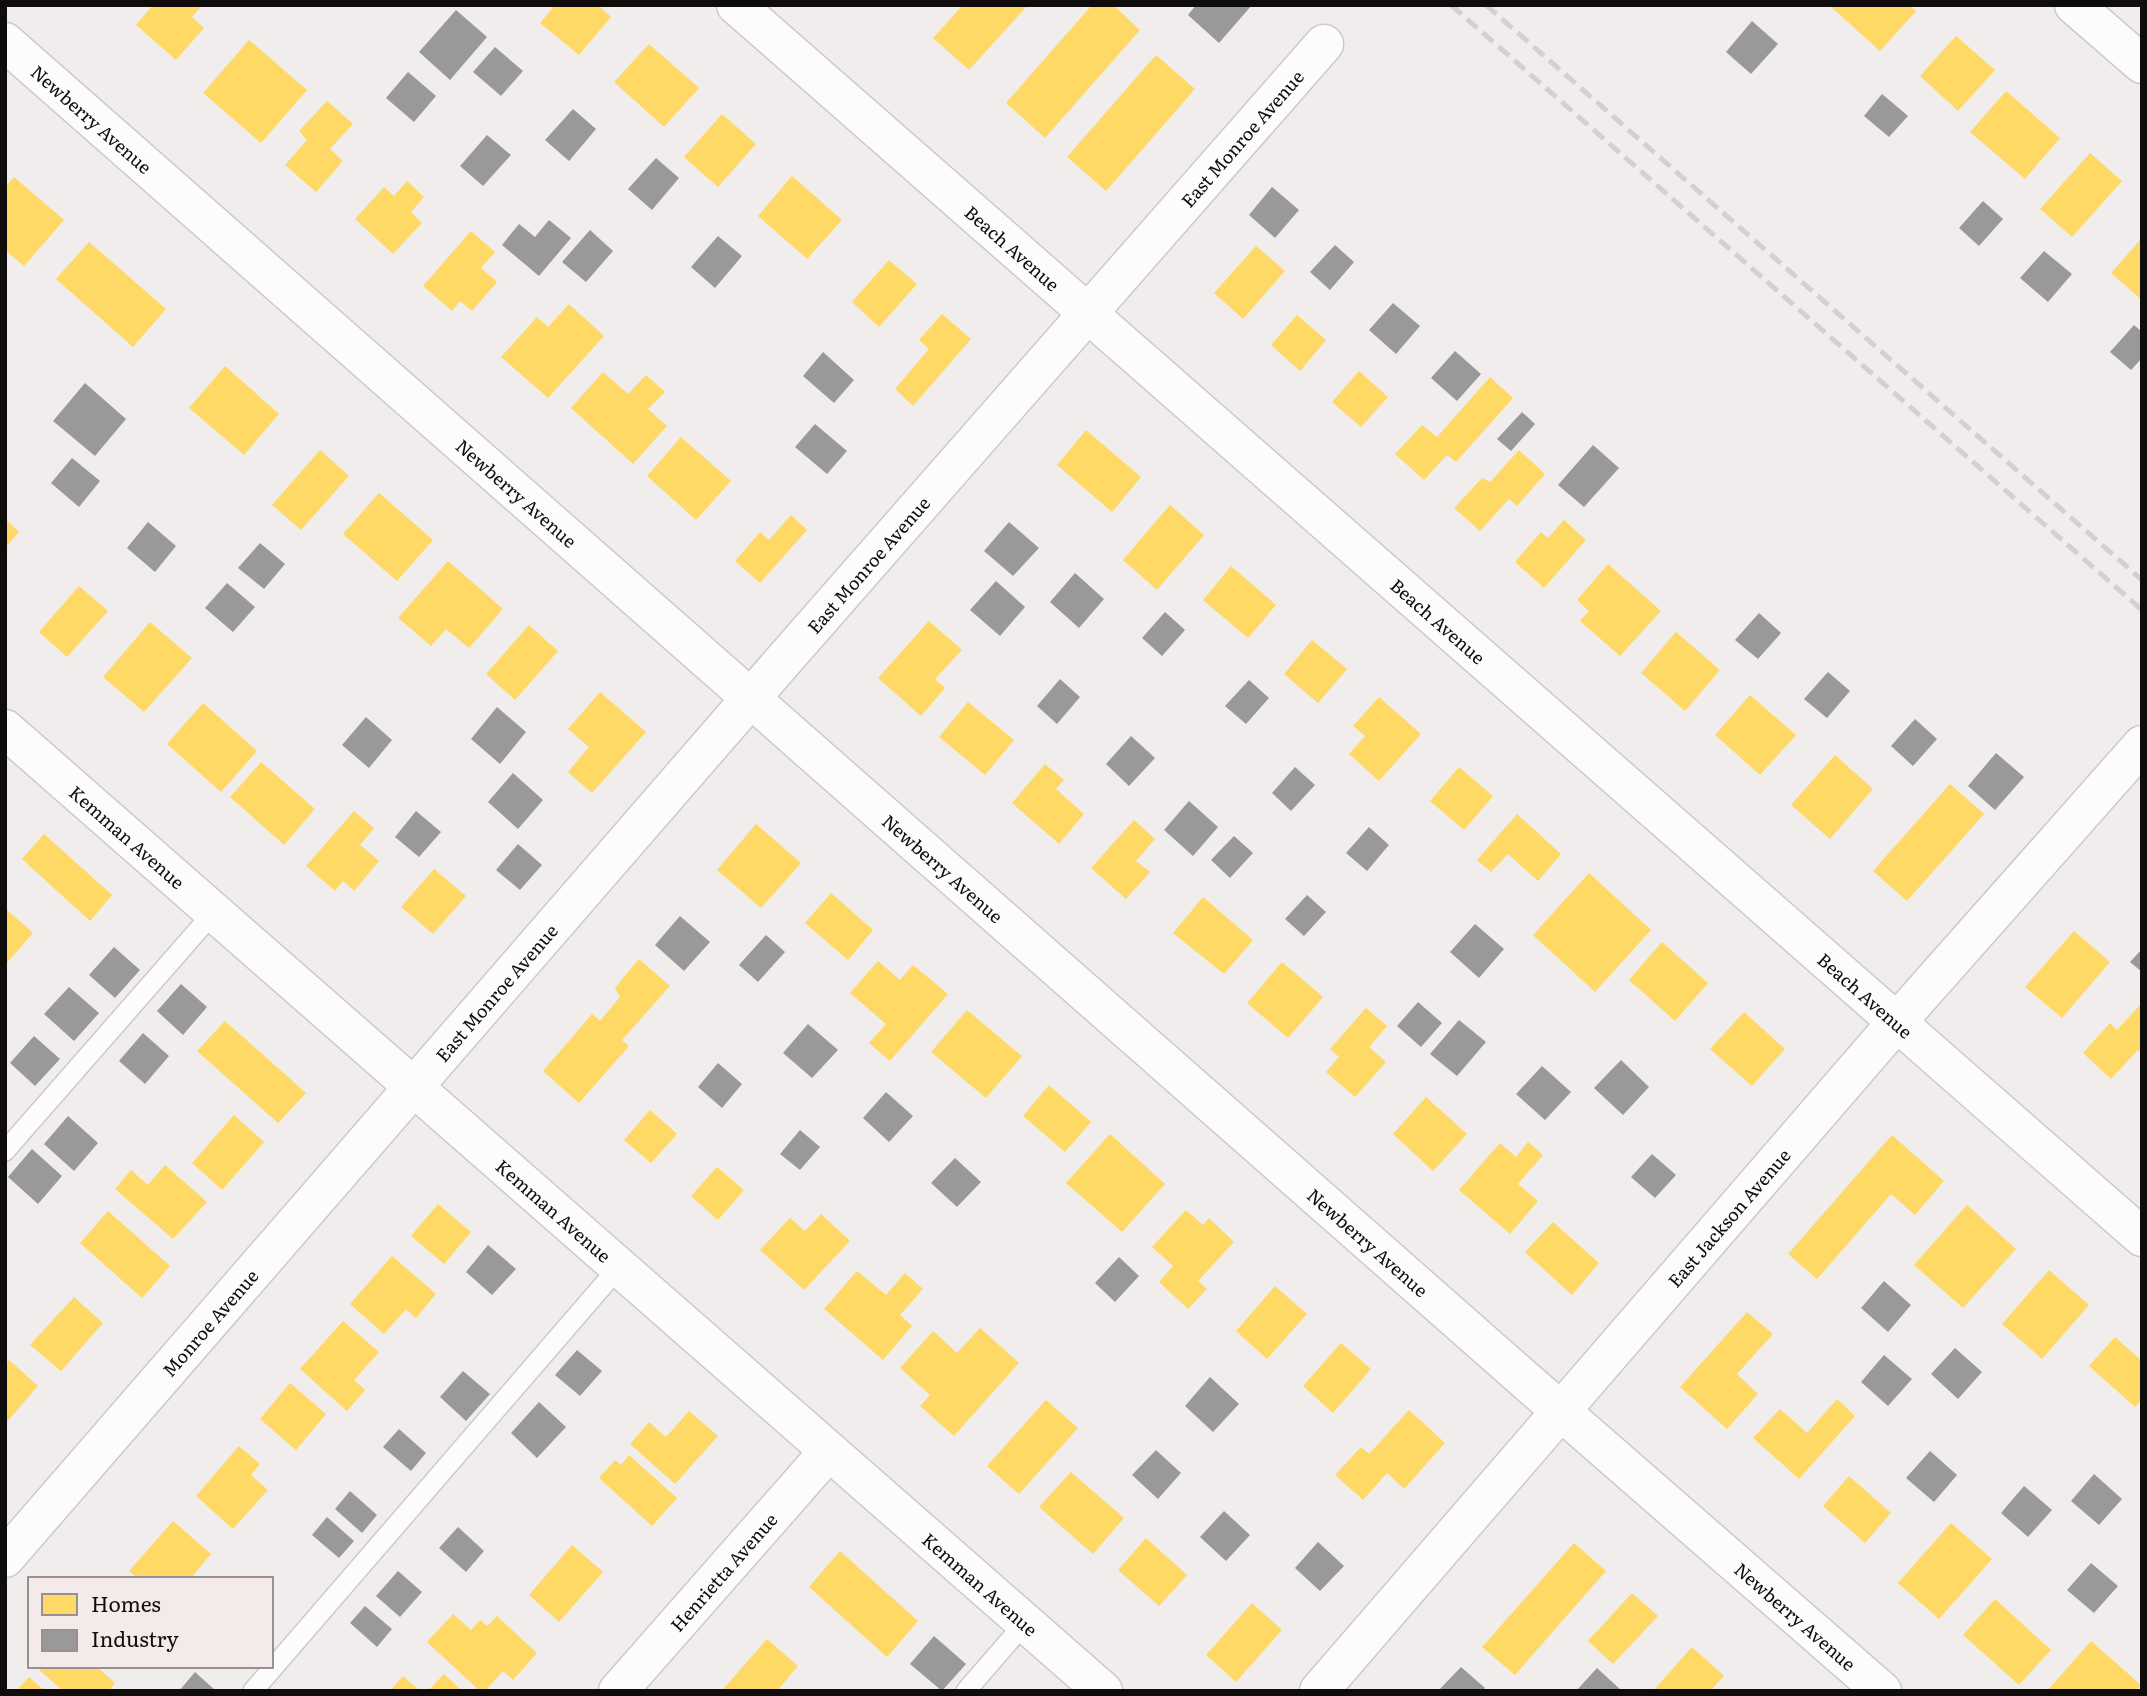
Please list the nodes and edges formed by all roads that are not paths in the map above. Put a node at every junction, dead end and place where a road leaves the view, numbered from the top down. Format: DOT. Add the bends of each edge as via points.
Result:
graph roads {
  1 [pos="736,5"];
  2 [pos="2074,5"];
  3 [pos="5,42"];
  4 [pos="1324,44"];
  5 [pos="2142,64"];
  6 [pos="1088,312"];
  7 [pos="751,698"];
  8 [pos="6,731"];
  9 [pos="2142,745"];
  10 [pos="214,912"];
  11 [pos="1896,1023"];
  12 [pos="414,1087"];
  13 [pos="5,1152"];
  14 [pos="2142,1237"];
  15 [pos="619,1267"];
  16 [pos="1561,1412"];
  17 [pos="829,1451"];
  18 [pos="5,1558"];
  19 [pos="1025,1623"];
  20 [pos="273,1668"];
  21 [pos="273,1668"];
  22 [pos="253,1691"];
  23 [pos="618,1691"];
  24 [pos="966,1691"];
  25 [pos="1103,1691"];
  26 [pos="1319,1691"];
  27 [pos="1882,1691"];
  1 -- 6 [label="street, Beach Avenue"];
  2 -- 5 [label="street"];
  3 -- 7 [label="street, Newberry Avenue"];
  4 -- 6 [label="street, East Monroe Avenue"];
  6 -- 7 [label="street, East Monroe Avenue"];
  6 -- 11 [label="street, Beach Avenue"];
  7 -- 12 [label="street, East Monroe Avenue"];
  7 -- 16 [label="street, Newberry Avenue"];
  8 -- 10 [label="street, Kemman Avenue"];
  9 -- 11 [label="street, East Jackson Avenue"];
  10 -- 12 [label="street, Kemman Avenue"];
  10 -- 13 [label="lane"];
  11 -- 14 [label="street, Beach Avenue"];
  11 -- 16 [label="street, East Jackson Avenue"];
  12 -- 15 [label="street, Kemman Avenue"];
  12 -- 18 [label="street, Monroe Avenue"];
  15 -- 17 [label="street, Kemman Avenue"];
  15 -- 20 [label="lane"];
  16 -- 26 [label="street, East Jackson Avenue"];
  16 -- 27 [label="street, Newberry Avenue"];
  17 -- 19 [label="street, Kemman Avenue"];
  17 -- 23 [label="street, Henrietta Avenue"];
  19 -- 24 [label="lane"];
  19 -- 25 [label="street, Kemman Avenue"];
  21 -- 22 [label="lane"];
}
